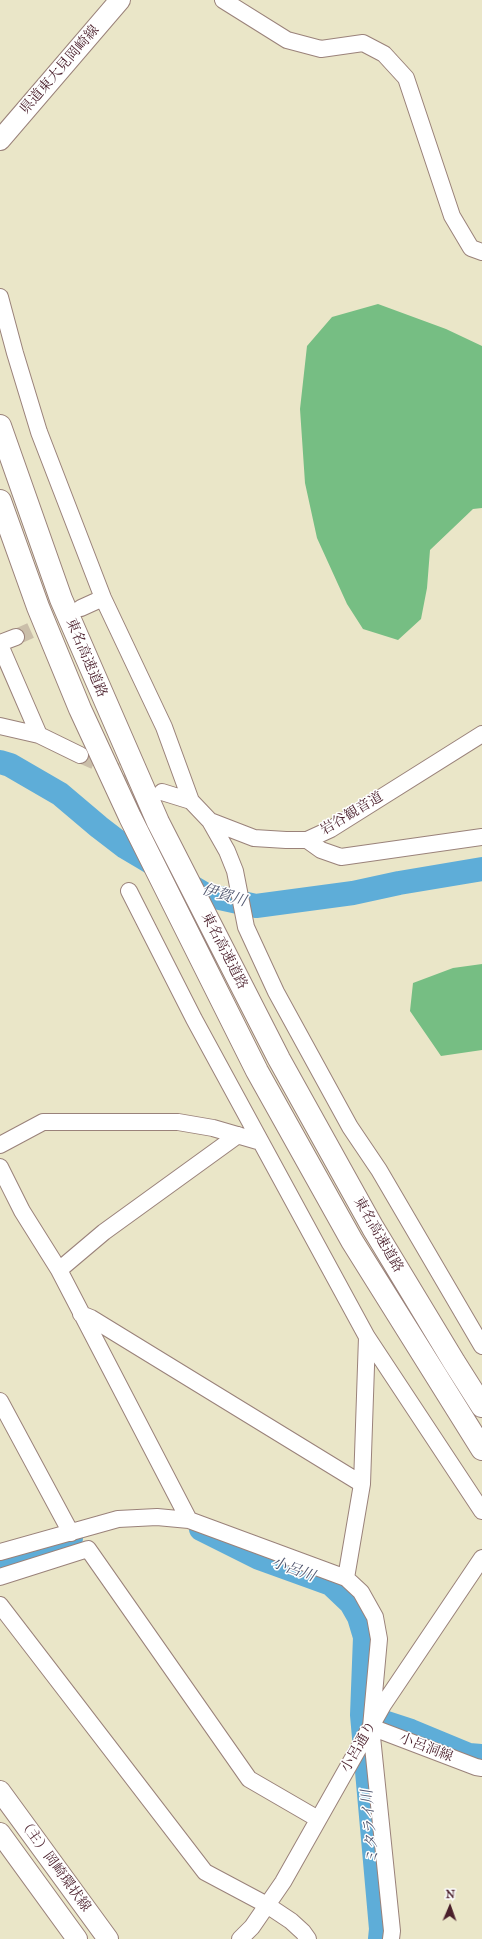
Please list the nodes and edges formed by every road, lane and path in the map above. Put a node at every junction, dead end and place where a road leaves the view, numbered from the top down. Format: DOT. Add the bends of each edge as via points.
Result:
graph roads {
  1 [pos="120,0"];
  2 [pos="223,0"];
  3 [pos="0,140"];
  4 [pos="482,252"];
  5 [pos="0,297"];
  6 [pos="0,426"];
  7 [pos="0,501"];
  8 [pos="103,598"];
  9 [pos="81,608"];
  10 [pos="16,637"];
  11 [pos="0,644"];
  12 [pos="4,727"];
  13 [pos="482,734"];
  14 [pos="39,735"];
  15 [pos="80,755"];
  16 [pos="162,792"];
  17 [pos="191,801"];
  18 [pos="210,820"];
  19 [pos="482,837"];
  20 [pos="307,840"];
  21 [pos="129,891"];
  22 [pos="238,1135"];
  23 [pos="262,1142"];
  24 [pos="0,1144"];
  25 [pos="0,1167"];
  26 [pos="59,1270"];
  27 [pos="81,1314"];
  28 [pos="367,1337"];
  29 [pos="482,1346"];
  30 [pos="0,1401"];
  31 [pos="482,1406"];
  32 [pos="482,1449"];
  33 [pos="362,1484"];
  34 [pos="482,1511"];
  35 [pos="189,1520"];
  36 [pos="71,1533"];
  37 [pos="0,1552"];
  38 [pos="482,1558"];
  39 [pos="0,1577"];
  40 [pos="346,1578"];
  41 [pos="0,1605"];
  42 [pos="371,1727"];
  43 [pos="482,1768"];
  44 [pos="0,1791"];
  45 [pos="318,1819"];
  46 [pos="0,1833"];
  47 [pos="267,1905"];
  48 [pos="77,1939"];
  49 [pos="108,1939"];
  50 [pos="240,1939"];
  51 [pos="308,1939"];
  52 [pos="391,1939"];
  1 -- 3 [label="main road, 県道東大見岡崎線"];
  2 -- 4 [label="street" via="287,40 320,49 363,43 384,54 406,78 452,216 471,248"];
  5 -- 8 [label="street" via="39,432"];
  6 -- 31 [label="highway, 東名高速道路" via="61,599 158,822 279,1059 373,1228"];
  7 -- 32 [label="highway, 東名高速道路" via="38,607 80,709 130,817 257,1071 348,1234"];
  8 -- 9 [label="street"];
  8 -- 17 [label="street" via="164,728"];
  10 -- 11 [label="street"];
  11 -- 14 [label="street"];
  12 -- 14 [label="street"];
  13 -- 20 [label="street, 岩谷観音道" via="332,829"];
  14 -- 15 [label="street"];
  16 -- 17 [label="street"];
  17 -- 18 [label="street"];
  18 -- 20 [label="street, 岩谷観音道" via="254,838"];
  18 -- 29 [label="street" via="235,871 246,927 276,992 350,1127 379,1170"];
  19 -- 20 [label="street" via="342,857 321,850"];
  21 -- 23 [label="street" via="194,1019"];
  22 -- 23 [label="street"];
  22 -- 24 [label="street" via="178,1122 43,1122"];
  22 -- 26 [label="street" via="104,1232"];
  23 -- 28 [label="street"];
  25 -- 26 [label="street" via="22,1211"];
  26 -- 27 [label="street"];
  27 -- 33 [label="street"];
  27 -- 35 [label="street"];
  28 -- 33 [label="street"];
  28 -- 34 [label="street"];
  30 -- 36 [label="street"];
  33 -- 40 [label="street"];
  35 -- 36 [label="street" via="157,1517 118,1519"];
  35 -- 40 [label="street"];
  36 -- 37 [label="street"];
  38 -- 42 [label="street, 小呂通り" via="383,1705"];
  39 -- 45 [label="street" via="88,1549 249,1778"];
  40 -- 42 [label="street" via="361,1592 375,1617 379,1639"];
  41 -- 47 [label="street" via="205,1872"];
  42 -- 43 [label="street, 小呂洞線"];
  42 -- 45 [label="street, 小呂通り"];
  42 -- 52 [label="street"];
  44 -- 49 [label="main road, （主）岡崎環状線"];
  45 -- 47 [label="street, 小呂通り" via="283,1882"];
  46 -- 48 [label="main road, （主）岡崎環状線"];
  47 -- 50 [label="street, 小呂通り"];
  47 -- 51 [label="street" via="290,1921"];
}
